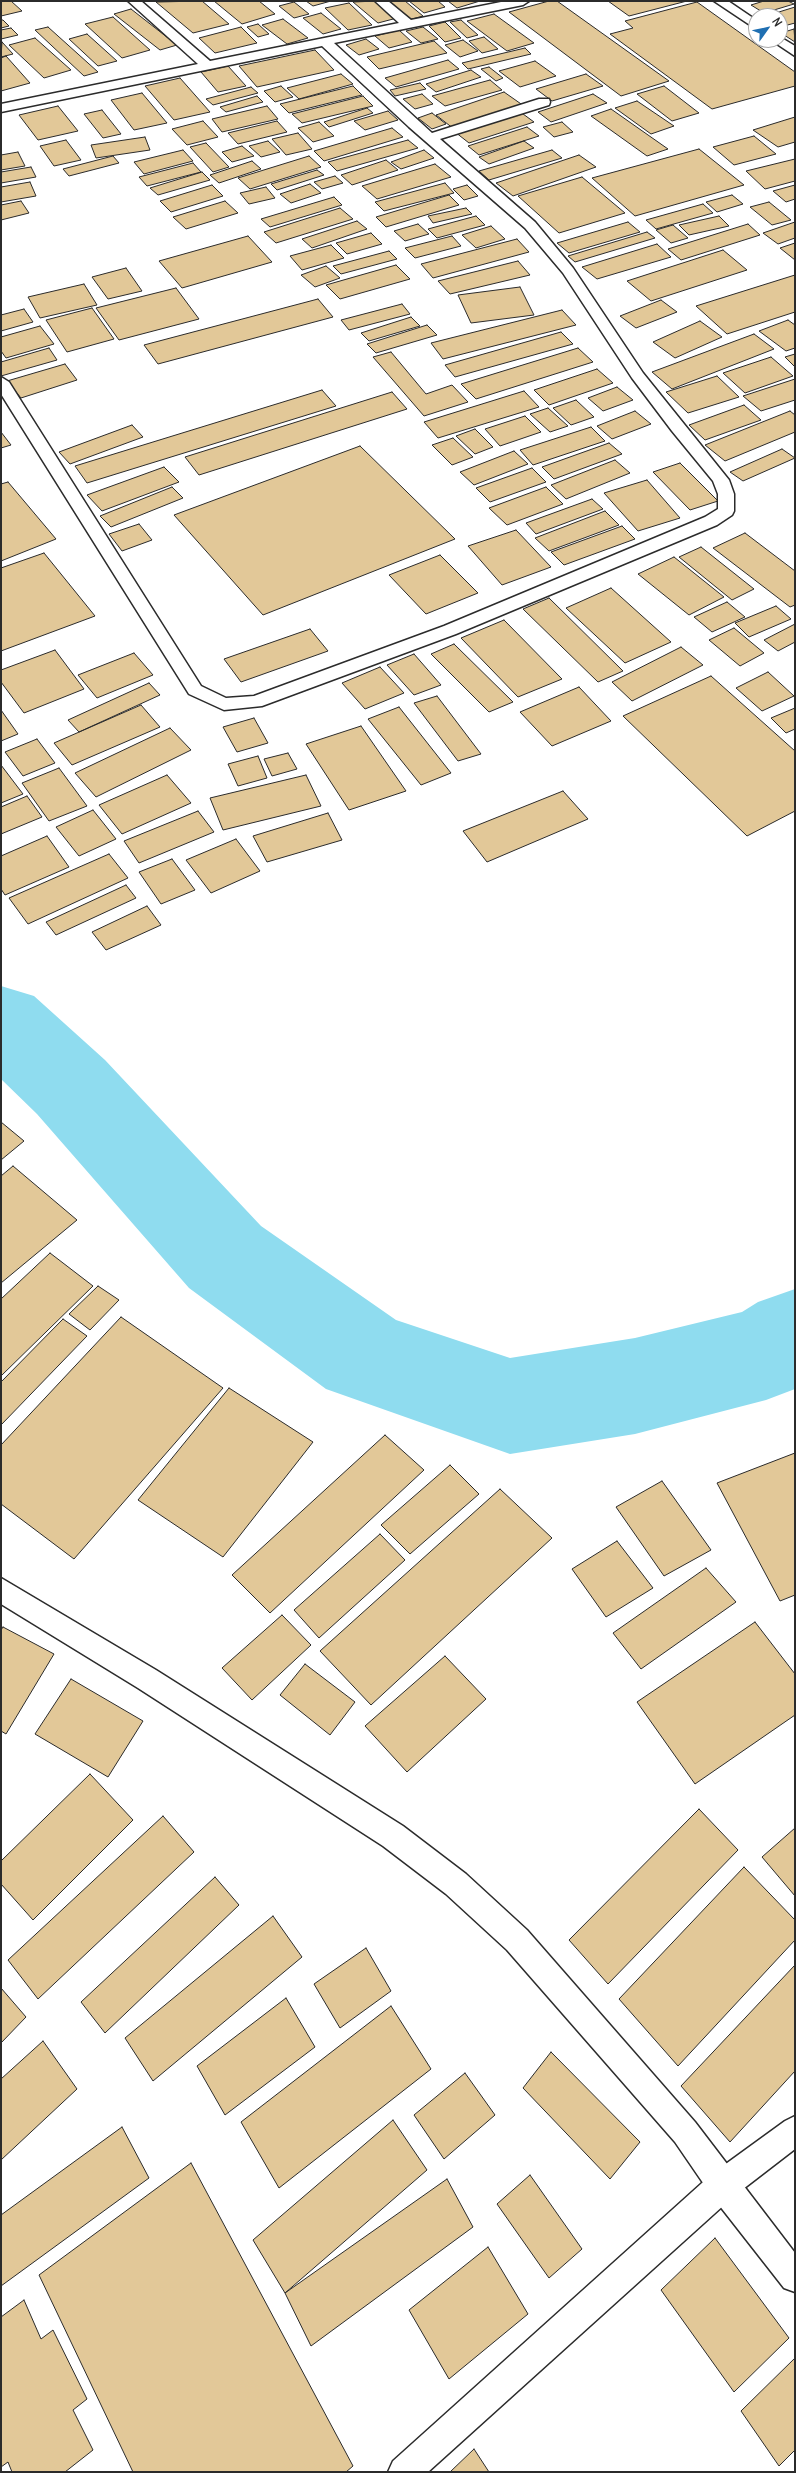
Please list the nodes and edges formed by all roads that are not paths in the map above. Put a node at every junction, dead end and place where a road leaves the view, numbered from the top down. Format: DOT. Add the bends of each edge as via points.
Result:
graph roads {
  1 [pos="134,1"];
  2 [pos="380,1"];
  3 [pos="523,1"];
  4 [pos="720,1"];
  5 [pos="748,20"];
  6 [pos="408,24"];
  7 [pos="324,41"];
  8 [pos="208,66"];
  9 [pos="544,102"];
  10 [pos="1,108"];
  11 [pos="431,138"];
  12 [pos="1,382"];
  13 [pos="1,1590"];
  14 [pos="795,2131"];
  15 [pos="723,2185"];
  16 [pos="795,2276"];
  17 [pos="404,2472"];
  1 -- 8 [label="street"];
  2 -- 6 [label="street"];
  3 -- 6 [label="street"];
  4 -- 5 [label="street"];
  6 -- 7 [label="street"];
  7 -- 8 [label="street"];
  7 -- 11 [label="street"];
  8 -- 10 [label="street"];
  9 -- 11 [label="street"];
  11 -- 12 [label="street" via="530,225 568,271 637,375 721,480 726,494 726,511 711,521 450,630 256,702 224,704 195,690"];
  13 -- 15 [label="street" via="147,1679 393,1836 456,1884 517,1940 685,2132"];
  14 -- 15 [label="street"];
  15 -- 16 [label="street"];
  15 -- 17 [label="street"];
}
